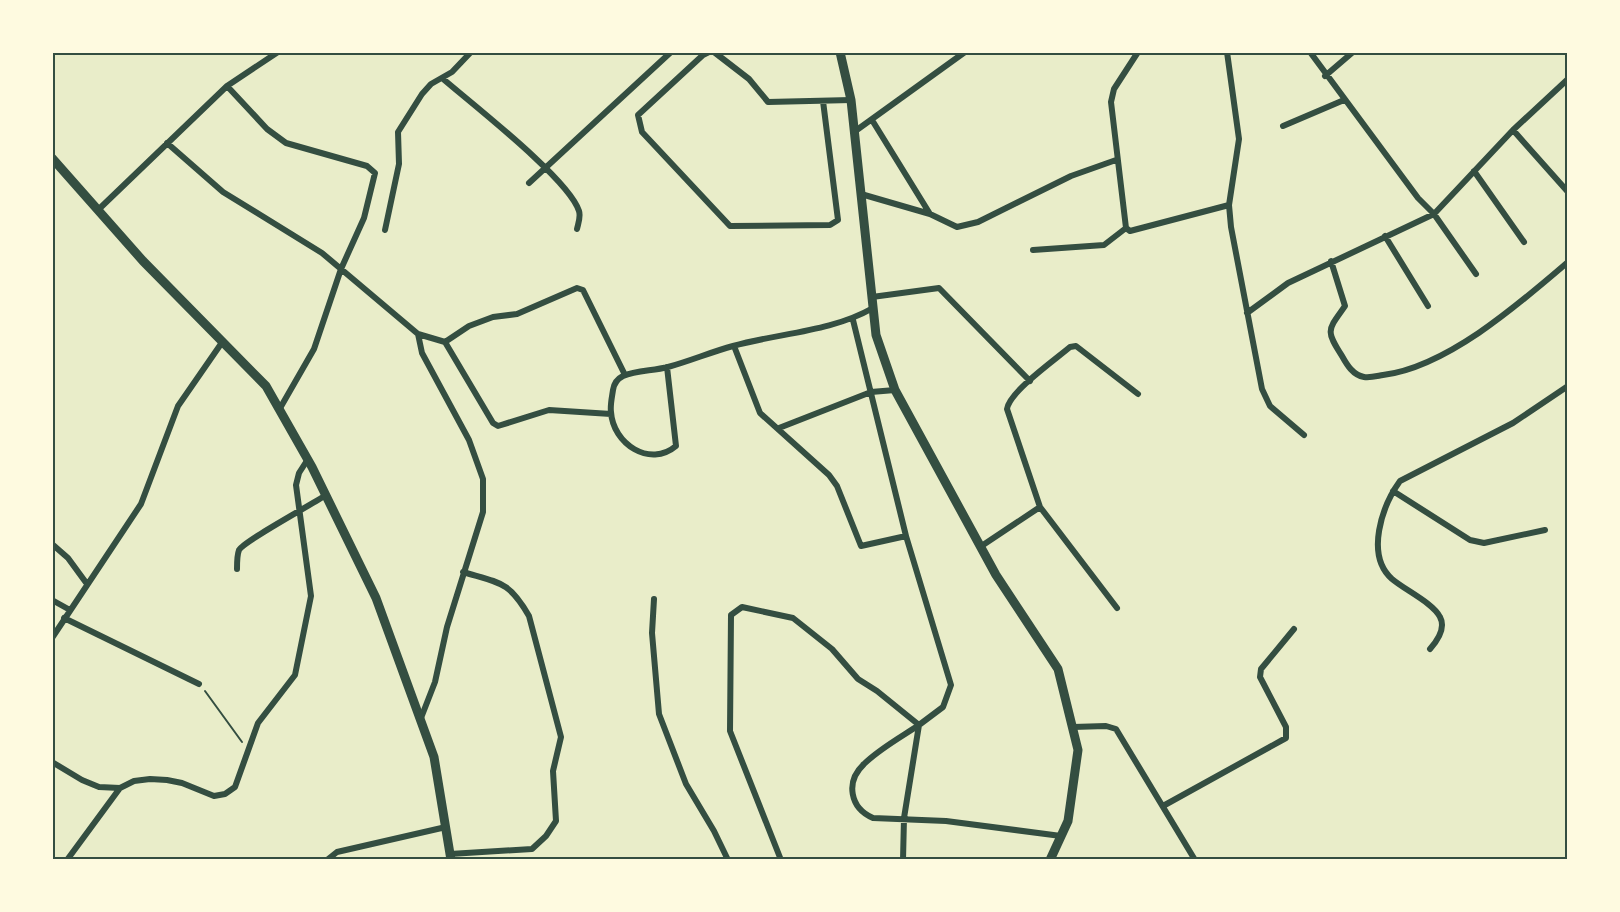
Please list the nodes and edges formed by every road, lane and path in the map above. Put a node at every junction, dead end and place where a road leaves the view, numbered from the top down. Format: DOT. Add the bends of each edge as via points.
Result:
graph roads {
  1 [pos="278,52"];
  2 [pos="471,52"];
  3 [pos="670,52"];
  4 [pos="709,52"];
  5 [pos="714,52"];
  6 [pos="840,52"];
  7 [pos="965,52"];
  8 [pos="1138,52"];
  9 [pos="1227,52"];
  10 [pos="1310,52"];
  11 [pos="1353,52"];
  12 [pos="1325,76"];
  13 [pos="442,78"];
  14 [pos="1568,79"];
  15 [pos="227,86"];
  16 [pos="851,100"];
  17 [pos="1344,100"];
  18 [pos="823,101"];
  19 [pos="872,120"];
  20 [pos="1283,126"];
  21 [pos="1513,130"];
  22 [pos="854,132"];
  23 [pos="167,143"];
  24 [pos="52,158"];
  25 [pos="1116,160"];
  26 [pos="546,168"];
  27 [pos="1474,171"];
  28 [pos="529,183"];
  29 [pos="1568,192"];
  30 [pos="861,194"];
  31 [pos="1229,204"];
  32 [pos="98,210"];
  33 [pos="930,214"];
  34 [pos="1434,214"];
  35 [pos="1126,228"];
  36 [pos="577,229"];
  37 [pos="385,230"];
  38 [pos="1385,236"];
  39 [pos="1524,242"];
  40 [pos="1033,250"];
  41 [pos="1332,261"];
  42 [pos="1568,262"];
  43 [pos="341,269"];
  44 [pos="1476,274"];
  45 [pos="872,297"];
  46 [pos="1428,306"];
  47 [pos="873,308"];
  48 [pos="1247,313"];
  49 [pos="853,320"];
  50 [pos="418,334"];
  51 [pos="223,341"];
  52 [pos="445,342"];
  53 [pos="734,346"];
  54 [pos="667,367"];
  55 [pos="625,375"];
  56 [pos="1030,381"];
  57 [pos="1568,386"];
  58 [pos="895,390"];
  59 [pos="871,392"];
  60 [pos="1138,394"];
  61 [pos="279,410"];
  62 [pos="610,414"];
  63 [pos="779,428"];
  64 [pos="1304,435"];
  65 [pos="308,459"];
  66 [pos="1394,491"];
  67 [pos="326,495"];
  68 [pos="1040,507"];
  69 [pos="300,513"];
  70 [pos="1545,530"];
  71 [pos="906,536"];
  72 [pos="52,544"];
  73 [pos="980,547"];
  74 [pos="237,569"];
  75 [pos="463,572"];
  76 [pos="87,585"];
  77 [pos="654,599"];
  78 [pos="52,600"];
  79 [pos="1117,608"];
  80 [pos="70,610"];
  81 [pos="64,618"];
  82 [pos="1294,629"];
  83 [pos="52,639"];
  84 [pos="1430,649"];
  85 [pos="199,684"];
  86 [pos="420,719"];
  87 [pos="919,725"];
  88 [pos="1072,727"];
  89 [pos="247,749"];
  90 [pos="52,762"];
  91 [pos="120,788"];
  92 [pos="1163,806"];
  93 [pos="904,818"];
  94 [pos="446,826"];
  95 [pos="1061,836"];
  96 [pos="450,857"];
  97 [pos="67,860"];
  98 [pos="327,860"];
  99 [pos="728,860"];
  100 [pos="781,860"];
  101 [pos="903,860"];
  102 [pos="1050,860"];
  103 [pos="1194,860"];
  1 -- 15 [label="street"];
  2 -- 13 [label="street"];
  3 -- 26 [label="street"];
  4 -- 18 [label="street" via="639,115 638,122 642,132 730,226 830,225 838,220"];
  5 -- 18 [label="street" via="749,79 768,102"];
  6 -- 16 [label="street"];
  7 -- 19 [label="street"];
  8 -- 25 [label="street" via="1114,89 1111,102"];
  9 -- 31 [label="street" via="1239,139"];
  10 -- 12 [label="street"];
  11 -- 12 [label="street"];
  12 -- 17 [label="street"];
  13 -- 26 [label="street"];
  13 -- 37 [label="street" via="422,94 398,132 399,164"];
  14 -- 21 [label="street"];
  15 -- 23 [label="street"];
  15 -- 43 [label="street" via="267,129 286,143 367,166 375,173 364,219"];
  16 -- 18 [label="street"];
  16 -- 22 [label="street"];
  17 -- 20 [label="street"];
  17 -- 34 [label="street"];
  19 -- 22 [label="street"];
  19 -- 33 [label="street"];
  21 -- 27 [label="street"];
  21 -- 29 [label="street"];
  22 -- 30 [label="street"];
  23 -- 32 [label="street"];
  23 -- 43 [label="street" via="223,192 322,253"];
  24 -- 32 [label="street"];
  25 -- 33 [label="street" via="1071,176 978,222 957,227"];
  25 -- 35 [label="street"];
  26 -- 28 [label="street"];
  26 -- 36 [label="street" via="576,203 580,214"];
  27 -- 34 [label="street"];
  27 -- 39 [label="street"];
  30 -- 33 [label="street"];
  30 -- 45 [label="street"];
  31 -- 35 [label="street" via="1130,231"];
  31 -- 48 [label="street"];
  32 -- 51 [label="street"];
  34 -- 38 [label="street"];
  34 -- 44 [label="street"];
  35 -- 40 [label="street" via="1104,245"];
  38 -- 41 [label="street"];
  38 -- 46 [label="street"];
  41 -- 42 [label="street" via="1346,306 1329,329 1329,337 1350,370 1364,377 1395,373 1435,359 1512,310"];
  41 -- 48 [label="street" via="1288,283"];
  43 -- 50 [label="street"];
  43 -- 61 [label="street" via="314,349"];
  45 -- 47 [label="street"];
  45 -- 56 [label="street" via="939,288"];
  47 -- 49 [label="street"];
  47 -- 58 [label="street" via="876,335"];
  48 -- 64 [label="street" via="1265,398"];
  49 -- 53 [label="street"];
  49 -- 59 [label="street"];
  50 -- 52 [label="street"];
  50 -- 75 [label="street" via="422,353 470,440 483,479 483,512"];
  51 -- 61 [label="street" via="266,386"];
  51 -- 76 [label="street" via="178,406 141,504"];
  52 -- 55 [label="street" via="469,326 517,314 577,288 583,290"];
  52 -- 62 [label="street" via="498,426 549,410"];
  53 -- 54 [label="street"];
  53 -- 63 [label="street" via="760,413"];
  54 -- 55 [label="street"];
  54 -- 62 [label="street" via="676,446 670,451 662,456 649,456 633,449 621,439"];
  55 -- 62 [label="street" via="614,385"];
  56 -- 60 [label="street" via="1076,346"];
  56 -- 68 [label="street" via="1006,409"];
  57 -- 66 [label="street" via="1513,423 1400,481"];
  58 -- 59 [label="street"];
  58 -- 73 [label="street"];
  59 -- 63 [label="street"];
  59 -- 71 [label="street"];
  61 -- 65 [label="street"];
  63 -- 71 [label="street" via="837,486 861,546"];
  65 -- 67 [label="street"];
  65 -- 69 [label="street" via="296,485"];
  66 -- 70 [label="street" via="1470,540 1484,543"];
  66 -- 84 [label="street" via="1380,522 1380,560 1390,578 1439,614 1443,623 1438,640"];
  67 -- 69 [label="street"];
  67 -- 86 [label="street" via="376,598"];
  68 -- 73 [label="street"];
  68 -- 79 [label="street"];
  69 -- 74 [label="street" via="246,542 238,551"];
  69 -- 89 [label="street" via="311,596 295,675 263,713"];
  71 -- 87 [label="street" via="951,685 943,706"];
  72 -- 76 [label="street" via="68,558"];
  73 -- 88 [label="street" via="1059,669"];
  75 -- 86 [label="street" via="435,682"];
  75 -- 96 [label="street" via="507,585 520,599 529,616 561,737 552,771 556,821 546,836 532,849"];
  76 -- 80 [label="street"];
  77 -- 99 [label="street" via="652,633 659,714 686,784"];
  78 -- 80 [label="street"];
  80 -- 81 [label="street"];
  81 -- 83 [label="street"];
  81 -- 85 [label="street"];
  82 -- 92 [label="street" via="1261,669 1260,677 1286,727 1286,738"];
  85 -- 89 [label="path"];
  86 -- 94 [label="street" via="435,757"];
  87 -- 93 [label="street"];
  87 -- 93 [label="street" via="863,764 851,794 864,814 873,818"];
  87 -- 100 [label="street" via="858,679 832,649 793,618 742,607 735,610 731,615 730,730"];
  88 -- 92 [label="street" via="1116,729"];
  88 -- 95 [label="street" via="1078,750 1068,821"];
  89 -- 91 [label="street" via="235,787 225,795 214,796 167,780 134,781"];
  90 -- 91 [label="street" via="99,787"];
  91 -- 97 [label="street"];
  92 -- 103 [label="street"];
  93 -- 95 [label="street"];
  93 -- 101 [label="street"];
  94 -- 96 [label="street"];
  94 -- 98 [label="street" via="337,852"];
  95 -- 102 [label="street"];
}
